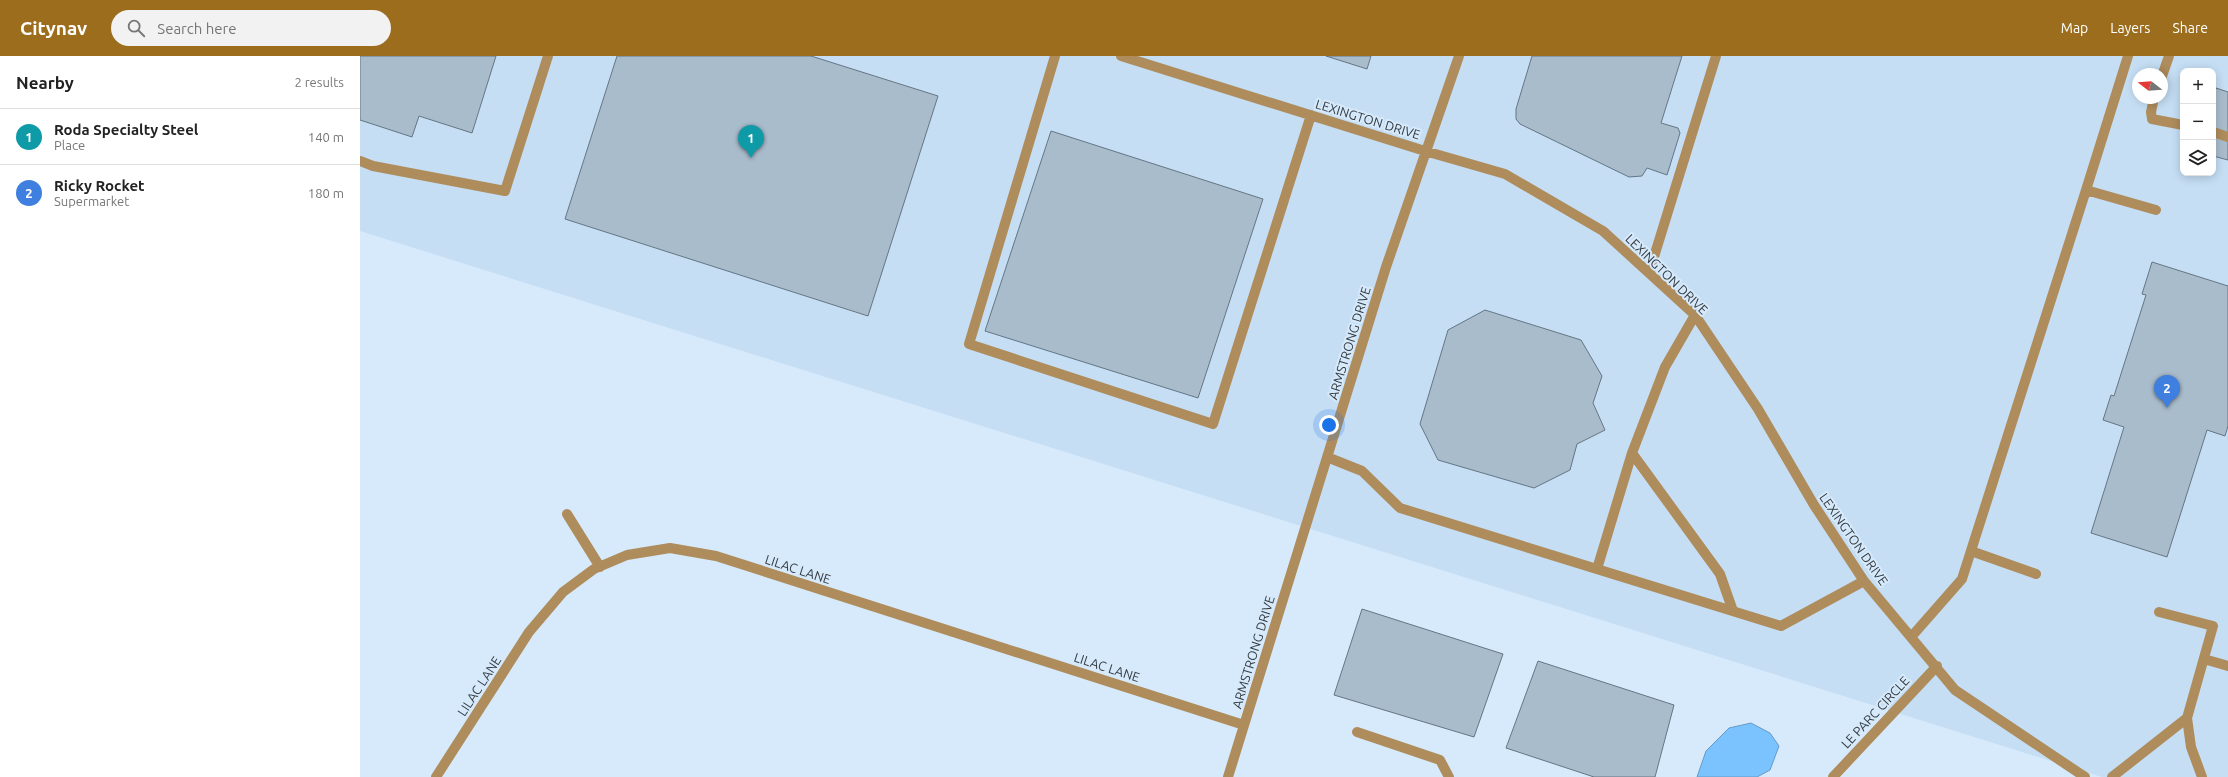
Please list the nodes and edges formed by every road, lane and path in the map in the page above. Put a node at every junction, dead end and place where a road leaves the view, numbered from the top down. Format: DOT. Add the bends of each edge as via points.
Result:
graph roads {
  1 [pos="548,56"];
  2 [pos="1055,56"];
  3 [pos="1122,56"];
  4 [pos="1459,56"];
  5 [pos="1716,56"];
  6 [pos="2128,56"];
  7 [pos="2169,56"];
  8 [pos="2165,68"];
  9 [pos="2153,104"];
  10 [pos="1311,115"];
  11 [pos="2180,124"];
  12 [pos="2216,133"];
  13 [pos="2228,137"];
  14 [pos="1425,151"];
  15 [pos="360,161"];
  16 [pos="2086,190"];
  17 [pos="2156,210"];
  18 [pos="1649,273"];
  19 [pos="1695,315"];
  20 [pos="1632,453"];
  21 [pos="1327,457"];
  22 [pos="567,514"];
  23 [pos="1971,551"];
  24 [pos="600,567"];
  25 [pos="1597,569"];
  26 [pos="2036,574"];
  27 [pos="1864,581"];
  28 [pos="1733,611"];
  29 [pos="2159,612"];
  30 [pos="1912,636"];
  31 [pos="2204,659"];
  32 [pos="1937,666"];
  33 [pos="2228,666"];
  34 [pos="2187,718"];
  35 [pos="1244,725"];
  36 [pos="1357,732"];
  37 [pos="436,777"];
  38 [pos="1228,777"];
  39 [pos="1449,777"];
  40 [pos="1833,777"];
  41 [pos="2085,777"];
  42 [pos="2112,777"];
  43 [pos="2202,777"];
  1 -- 15 [label="street" via="505,191 373,166"];
  2 -- 10 [label="street" via="969,344 1213,424"];
  3 -- 10 [label="street, LEXINGTON DRIVE"];
  4 -- 14 [label="street, ARMSTRONG DRIVE"];
  5 -- 18 [label="street"];
  6 -- 16 [label="street"];
  7 -- 8 [label="street"];
  9 -- 11 [label="street" via="2152,119"];
  10 -- 14 [label="street, LEXINGTON DRIVE"];
  12 -- 13 [label="street"];
  14 -- 18 [label="street, LEXINGTON DRIVE" via="1506,174 1603,231"];
  14 -- 21 [label="street, ARMSTRONG DRIVE"];
  16 -- 17 [label="street"];
  16 -- 23 [label="street"];
  18 -- 19 [label="street, LEXINGTON DRIVE"];
  19 -- 20 [label="street" via="1665,367"];
  19 -- 27 [label="street, LEXINGTON DRIVE" via="1758,409 1814,505"];
  20 -- 25 [label="street"];
  20 -- 28 [label="street" via="1720,574"];
  21 -- 25 [label="street" via="1362,471 1400,508"];
  21 -- 35 [label="street, ARMSTRONG DRIVE"];
  22 -- 24 [label="street"];
  23 -- 26 [label="street"];
  23 -- 30 [label="street" via="1962,579"];
  24 -- 35 [label="street, LILAC LANE" via="627,555 670,548 716,556"];
  24 -- 37 [label="street, LILAC LANE" via="563,592 530,632"];
  25 -- 28 [label="street"];
  27 -- 28 [label="street" via="1781,626"];
  27 -- 30 [label="street, LEXINGTON DRIVE"];
  29 -- 31 [label="street" via="2213,626"];
  30 -- 32 [label="street, LEXINGTON DRIVE"];
  31 -- 33 [label="street"];
  31 -- 34 [label="street"];
  32 -- 40 [label="street, LE PARC CIRCLE"];
  32 -- 41 [label="street, LEXINGTON DRIVE" via="1955,690"];
  34 -- 42 [label="street"];
  34 -- 43 [label="street" via="2191,747"];
  35 -- 38 [label="street, ARMSTRONG DRIVE"];
  36 -- 39 [label="street" via="1440,760"];
}
